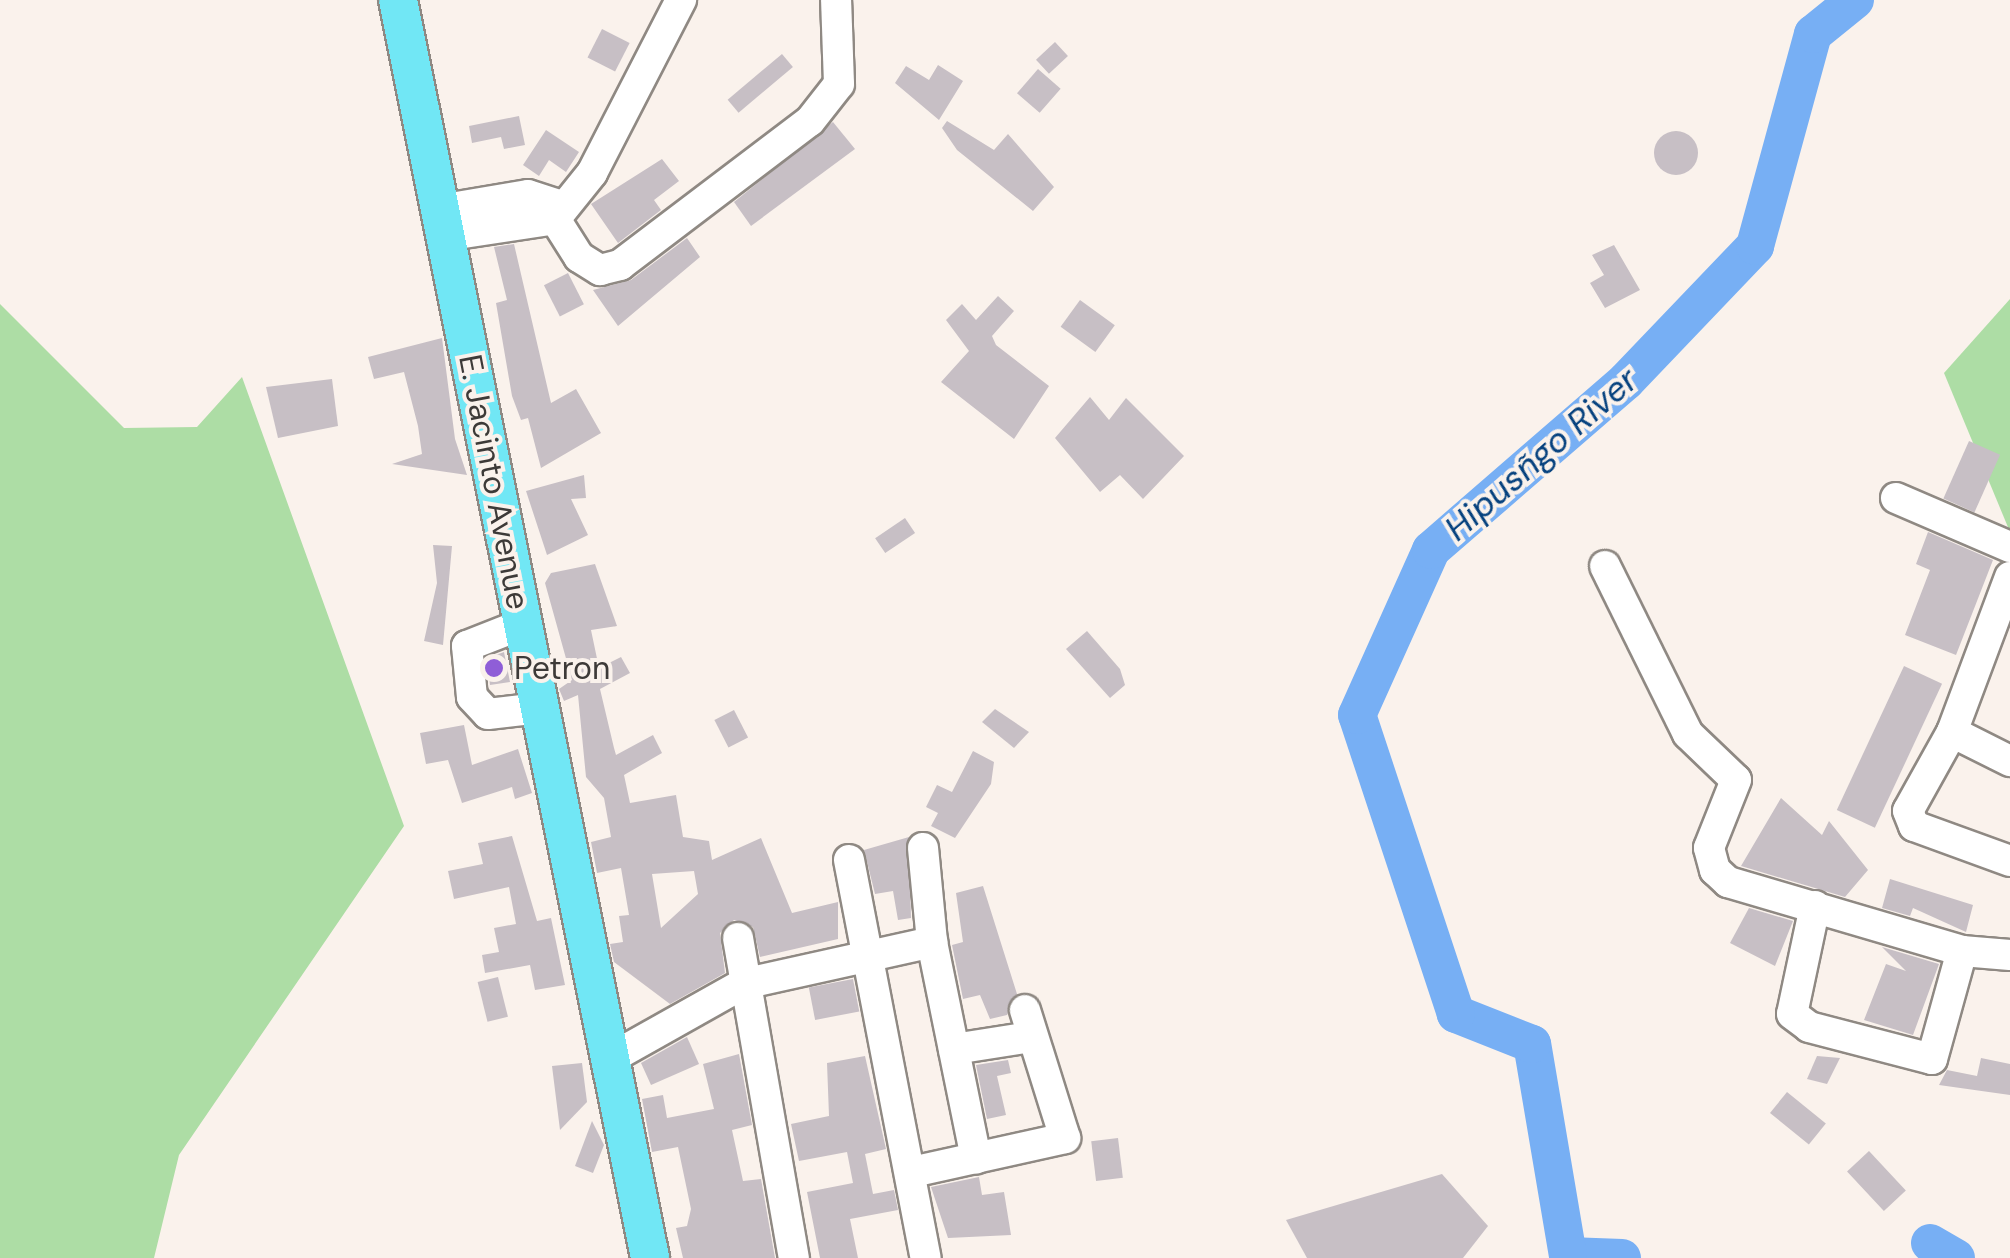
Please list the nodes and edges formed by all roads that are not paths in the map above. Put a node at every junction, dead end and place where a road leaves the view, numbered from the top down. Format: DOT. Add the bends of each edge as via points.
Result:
graph roads {
  1 [pos="398,0"];
  2 [pos="681,0"];
  3 [pos="836,0"];
  4 [pos="560,213"];
  5 [pos="442,223"];
  6 [pos="1896,498"];
  7 [pos="2010,547"];
  8 [pos="1604,566"];
  9 [pos="2010,577"];
  10 [pos="523,624"];
  11 [pos="540,708"];
  12 [pos="1952,732"];
  13 [pos="2010,761"];
  14 [pos="923,848"];
  15 [pos="849,860"];
  16 [pos="2010,861"];
  17 [pos="1815,906"];
  18 [pos="738,938"];
  19 [pos="932,942"];
  20 [pos="1962,952"];
  21 [pos="2010,956"];
  22 [pos="868,958"];
  23 [pos="743,984"];
  24 [pos="954,1049"];
  25 [pos="611,1058"];
  26 [pos="976,1159"];
  27 [pos="912,1172"];
  28 [pos="650,1258"];
  29 [pos="794,1258"];
  30 [pos="926,1258"];
  1 -- 5 [label="main road, E. Jacinto Avenue"];
  2 -- 4 [label="street" via="592,173"];
  3 -- 4 [label="street" via="839,84 810,121 620,264 600,270 579,257"];
  4 -- 5 [label="street" via="528,195"];
  5 -- 10 [label="main road, E. Jacinto Avenue"];
  6 -- 7 [label="street"];
  8 -- 17 [label="street" via="1688,734 1736,780 1709,848 1715,870"];
  9 -- 12 [label="street"];
  10 -- 11 [label="main road, E. Jacinto Avenue"];
  10 -- 11 [label="street" via="466,646 472,697 488,714"];
  11 -- 25 [label="main road, E. Jacinto Avenue"];
  12 -- 13 [label="street"];
  12 -- 16 [label="street" via="1908,811 1914,826"];
  14 -- 19 [label="street"];
  15 -- 22 [label="street"];
  17 -- 20 [label="street"];
  17 -- 20 [label="street" via="1792,1014 1809,1027 1932,1059"];
  18 -- 23 [label="street"];
  19 -- 22 [label="street"];
  19 -- 24 [label="street"];
  20 -- 21 [label="street"];
  22 -- 23 [label="street"];
  22 -- 27 [label="street"];
  23 -- 25 [label="street"];
  23 -- 29 [label="street"];
  24 -- 26 [label="street"];
  24 -- 26 [label="street" via="1028,1024 1065,1138"];
  25 -- 28 [label="main road, E. Jacinto Avenue"];
  26 -- 27 [label="street"];
  27 -- 30 [label="street"];
}
